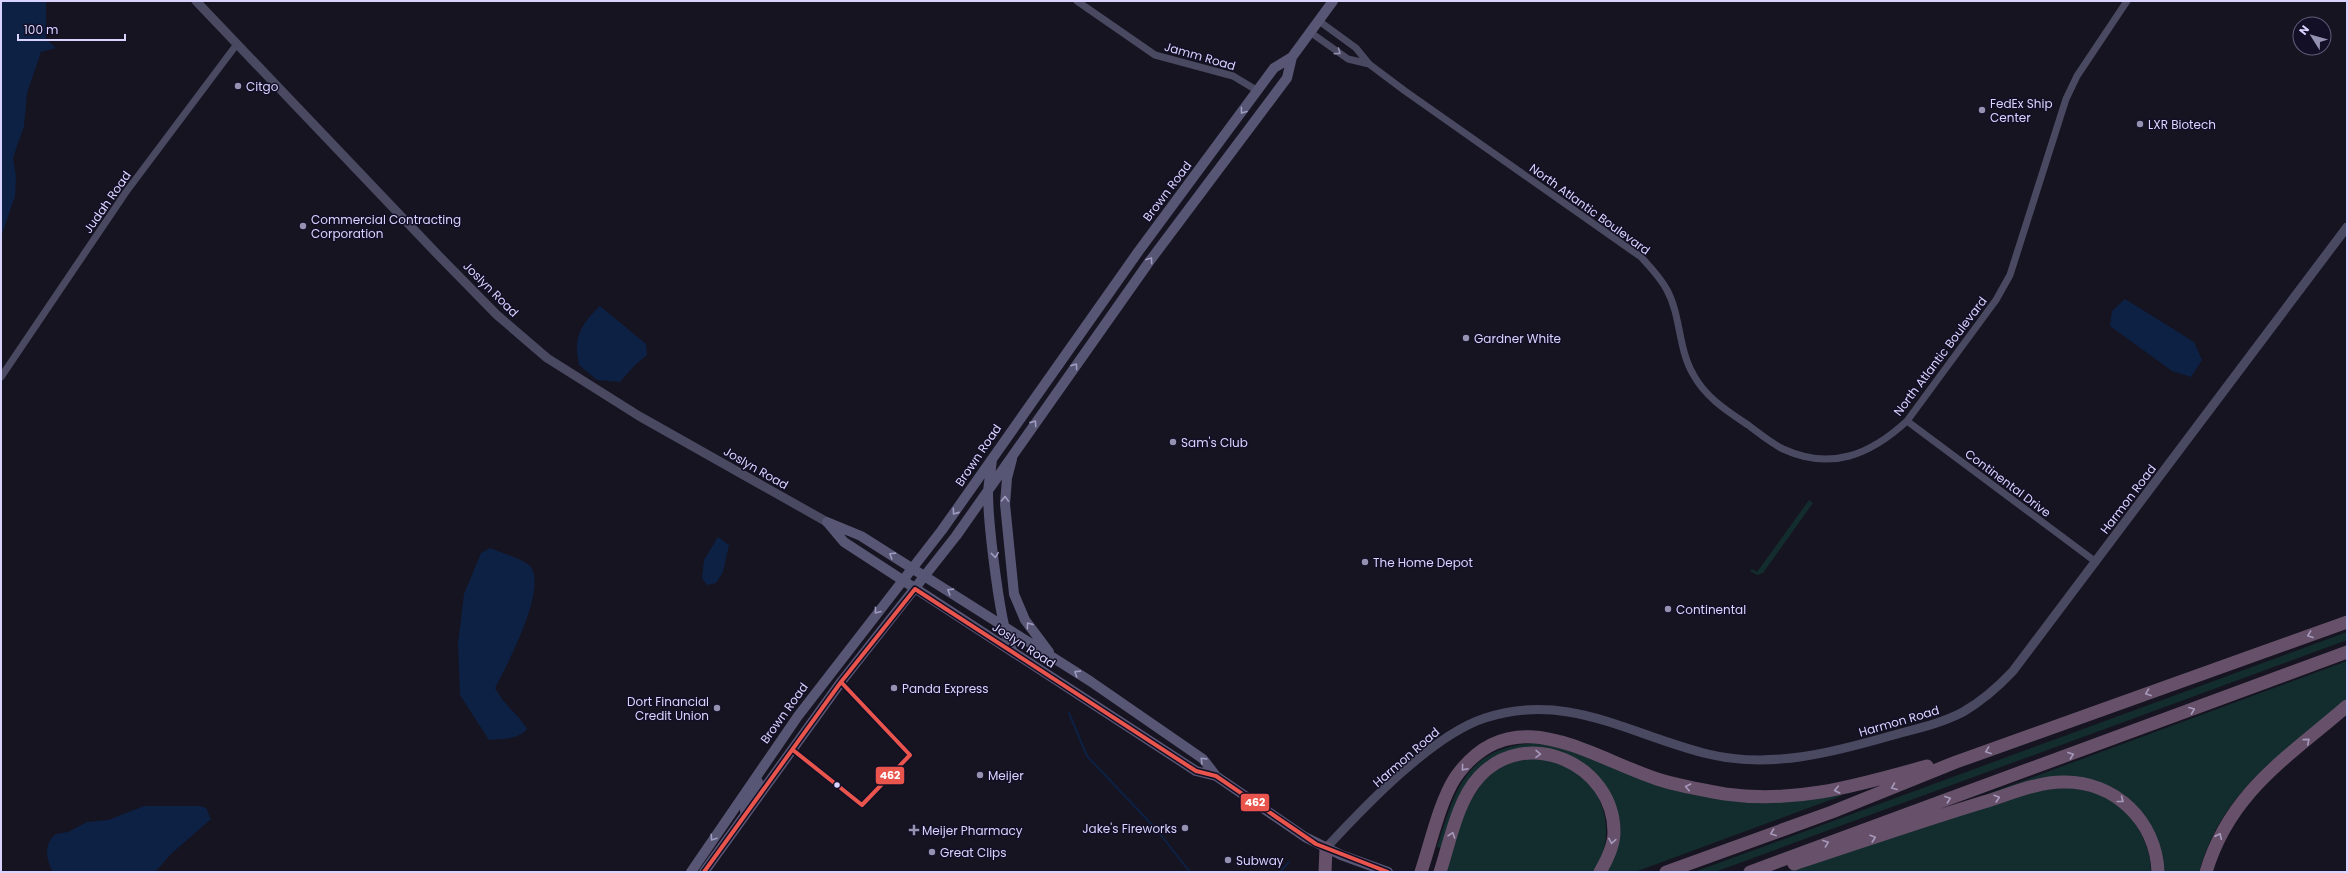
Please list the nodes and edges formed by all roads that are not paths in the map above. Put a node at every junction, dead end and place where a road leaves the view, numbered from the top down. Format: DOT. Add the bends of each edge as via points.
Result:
graph roads {
  1 [pos="196,1"];
  2 [pos="1077,1"];
  3 [pos="1333,1"];
  4 [pos="2127,1"];
  5 [pos="1319,21"];
  6 [pos="1310,32"];
  7 [pos="237,44"];
  8 [pos="1292,57"];
  9 [pos="1369,64"];
  10 [pos="1258,90"];
  11 [pos="1268,102"];
  12 [pos="1162,218"];
  13 [pos="2347,227"];
  14 [pos="1115,309"];
  15 [pos="1,377"];
  16 [pos="1907,421"];
  17 [pos="1016,449"];
  18 [pos="993,457"];
  19 [pos="989,488"];
  20 [pos="827,522"];
  21 [pos="2096,562"];
  22 [pos="912,568"];
  23 [pos="925,576"];
  24 [pos="902,581"];
  25 [pos="915,589"];
  26 [pos="2347,622"];
  27 [pos="1003,625"];
  28 [pos="853,642"];
  29 [pos="2347,652"];
  30 [pos="1017,656"];
  31 [pos="1052,657"];
  32 [pos="2347,706"];
  33 [pos="779,742"];
  34 [pos="793,750"];
  35 [pos="1956,762"];
  36 [pos="1216,776"];
  37 [pos="738,825"];
  38 [pos="1326,848"];
  39 [pos="691,872"];
  40 [pos="704,872"];
  41 [pos="1325,872"];
  42 [pos="1388,872"];
  43 [pos="1421,872"];
  44 [pos="1440,872"];
  45 [pos="1600,872"];
  46 [pos="1666,872"];
  47 [pos="1750,872"];
  48 [pos="1770,872"];
  49 [pos="2158,872"];
  50 [pos="2206,872"];
  1 -- 7 [label="street, Joslyn Road"];
  2 -- 10 [label="street, Jamm Road" via="1155,55 1233,76"];
  3 -- 5 [label="main road, Brown Road"];
  4 -- 16 [label="street, North Atlantic Boulevard" via="2077,76 2066,99 2005,286"];
  5 -- 6 [label="main road, Brown Road"];
  5 -- 9 [label="street, North Atlantic Boulevard" via="1356,48"];
  6 -- 8 [label="main road, Brown Road"];
  6 -- 9 [label="street, North Atlantic Boulevard, one-way" via="1348,60"];
  7 -- 15 [label="street, Judah Road" via="126,192"];
  7 -- 20 [label="street, Joslyn Road" via="497,315 547,358 725,466"];
  8 -- 10 [label="main road, Brown Road" via="1274,68"];
  8 -- 11 [label="main road, Brown Road" via="1287,78"];
  9 -- 16 [label="street, North Atlantic Boulevard" via="1641,257 1658,274 1668,291 1684,355 1703,389 1722,408 1782,448 1822,460 1848,456 1870,449 1888,438"];
  10 -- 11 [label="main road"];
  10 -- 12 [label="main road, Brown Road, one-way"];
  14 -- 11 [label="main road, Brown Road, one-way"];
  12 -- 14 [label="main road" via="1153,241 1111,298 1111,305"];
  12 -- 18 [label="main road, Brown Road"];
  13 -- 21 [label="street, Harmon Road"];
  17 -- 14 [label="main road, Brown Road, one-way"];
  16 -- 21 [label="street, Continental Drive"];
  17 -- 19 [label="main road, Brown Road"];
  31 -- 17 [label="main road, one-way" via="1025,620 1014,594 1005,504 1007,478"];
  18 -- 19 [label="main road"];
  18 -- 22 [label="main road, Brown Road, one-way"];
  19 -- 23 [label="main road, Brown Road"];
  19 -- 27 [label="main road, one-way"];
  22 -- 20 [label="main road, Joslyn Road, one-way" via="861,536"];
  20 -- 24 [label="main road, Joslyn Road" via="844,542"];
  21 -- 38 [label="street, Harmon Road" via="2001,685 1984,699 1941,722 1837,751 1793,758 1748,759 1711,754 1672,744 1588,715 1565,710 1542,708 1513,711 1463,727 1439,742 1348,824"];
  22 -- 23 [label="main road, Joslyn Road"];
  22 -- 24 [label="main road, Brown Road"];
  23 -- 25 [label="main road, Brown Road"];
  27 -- 23 [label="main road, Joslyn Road, one-way"];
  24 -- 25 [label="main road, Joslyn Road"];
  24 -- 28 [label="main road, Brown Road, one-way"];
  25 -- 30 [label="main road, Joslyn Road"];
  25 -- 34 [label="main road, Brown Road" via="841,682"];
  26 -- 35 [label="highway, one-way"];
  27 -- 30 [label="main road" via="1009,645"];
  27 -- 31 [label="main road, Joslyn Road"];
  28 -- 33 [label="main road, Brown Road"];
  28 -- 34 [label="main road" via="844,663 792,733"];
  47 -- 29 [label="highway, one-way"];
  30 -- 36 [label="main road, Joslyn Road" via="1196,771"];
  36 -- 31 [label="main road, Joslyn Road, one-way" via="1203,759"];
  50 -- 32 [label="highway, one-way" via="2221,832 2240,802 2261,780"];
  33 -- 34 [label="main road"];
  33 -- 37 [label="main road" via="779,752 754,788"];
  33 -- 39 [label="main road, Brown Road, one-way"];
  34 -- 37 [label="main road, Brown Road"];
  35 -- 43 [label="highway, one-way" via="1936,763 1871,782 1812,795 1727,794 1689,788 1658,779 1542,736 1520,736 1494,743 1480,751 1455,779 1447,795"];
  35 -- 46 [label="highway, one-way" via="1832,812"];
  36 -- 38 [label="main road, Joslyn Road" via="1305,837"];
  37 -- 40 [label="main road, Brown Road"];
  38 -- 41 [label="highway"];
  38 -- 42 [label="main road, Joslyn Road"];
  44 -- 45 [label="highway, one-way" via="1462,807 1480,776 1508,758 1542,753 1565,759 1585,771 1594,780 1608,804 1614,832 1611,848"];
  48 -- 49 [label="highway, one-way" via="2036,786 2064,782 2089,784 2129,806 2148,831"];
}
